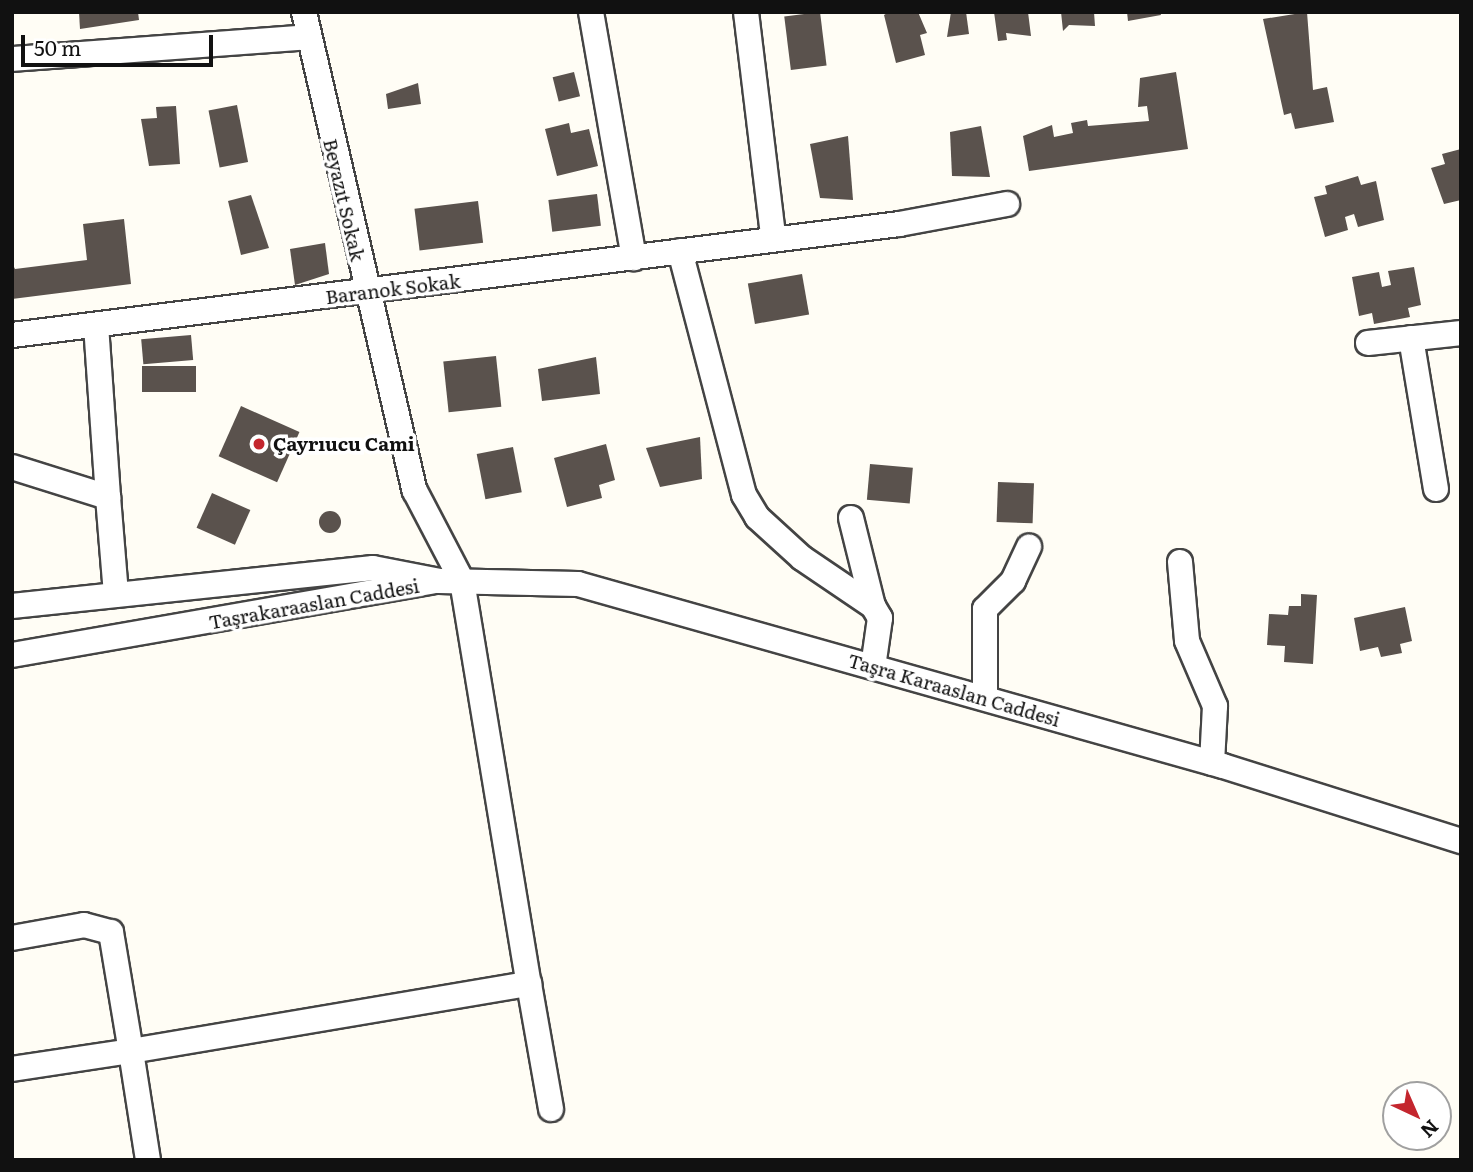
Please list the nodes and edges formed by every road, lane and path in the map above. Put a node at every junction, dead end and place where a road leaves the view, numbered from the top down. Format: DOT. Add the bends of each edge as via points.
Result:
graph roads {
  1 [pos="304,12"];
  2 [pos="591,12"];
  3 [pos="746,12"];
  4 [pos="309,37"];
  5 [pos="12,59"];
  6 [pos="1007,204"];
  7 [pos="773,236"];
  8 [pos="680,251"];
  9 [pos="634,258"];
  10 [pos="365,292"];
  11 [pos="96,325"];
  12 [pos="1461,333"];
  13 [pos="12,335"];
  14 [pos="1411,338"];
  15 [pos="1368,343"];
  16 [pos="12,467"];
  17 [pos="1436,489"];
  18 [pos="107,497"];
  19 [pos="851,518"];
  20 [pos="1029,547"];
  21 [pos="1180,562"];
  22 [pos="451,581"];
  23 [pos="116,595"];
  24 [pos="12,606"];
  25 [pos="873,606"];
  26 [pos="12,655"];
  27 [pos="873,667"];
  28 [pos="985,698"];
  29 [pos="1212,763"];
  30 [pos="1461,841"];
  31 [pos="12,938"];
  32 [pos="529,984"];
  33 [pos="131,1051"];
  34 [pos="12,1069"];
  35 [pos="551,1109"];
  36 [pos="148,1160"];
  1 -- 4 [label="street, Beyazıt Sokak"];
  2 -- 9 [label="street"];
  3 -- 7 [label="street"];
  4 -- 5 [label="street"];
  4 -- 10 [label="street, Beyazıt Sokak"];
  6 -- 7 [label="street, Baranok Sokak" via="899,224"];
  7 -- 8 [label="street, Baranok Sokak"];
  8 -- 9 [label="street, Baranok Sokak"];
  8 -- 25 [label="street" via="744,495 757,517 802,558"];
  9 -- 10 [label="street, Baranok Sokak"];
  10 -- 11 [label="street, Baranok Sokak"];
  10 -- 22 [label="street, Beyazıt Sokak" via="415,491"];
  11 -- 13 [label="street, Baranok Sokak"];
  11 -- 18 [label="street"];
  12 -- 14 [label="street"];
  14 -- 15 [label="street"];
  14 -- 17 [label="street"];
  16 -- 18 [label="street"];
  18 -- 23 [label="street"];
  19 -- 25 [label="street"];
  20 -- 28 [label="street" via="1013,581 985,609"];
  21 -- 29 [label="street" via="1187,641 1215,706"];
  22 -- 23 [label="street, Taşrakaraaslan Caddesi" via="373,568"];
  22 -- 26 [label="street, Taşrakaraaslan Caddesi"];
  22 -- 27 [label="street, Taşra Karaaslan Caddesi" via="578,584"];
  22 -- 32 [label="street, Beyazıt Sokak"];
  23 -- 24 [label="street, Taşrakaraaslan Caddesi"];
  25 -- 27 [label="street" via="880,618"];
  27 -- 28 [label="street, Taşra Karaaslan Caddesi"];
  28 -- 29 [label="street, Taşra Karaaslan Caddesi"];
  29 -- 30 [label="street, Taşra Karaaslan Caddesi"];
  31 -- 33 [label="street" via="84,925 111,932"];
  32 -- 33 [label="street"];
  32 -- 35 [label="street, Beyazıt Sokak"];
  33 -- 34 [label="street"];
  33 -- 36 [label="street"];
}
